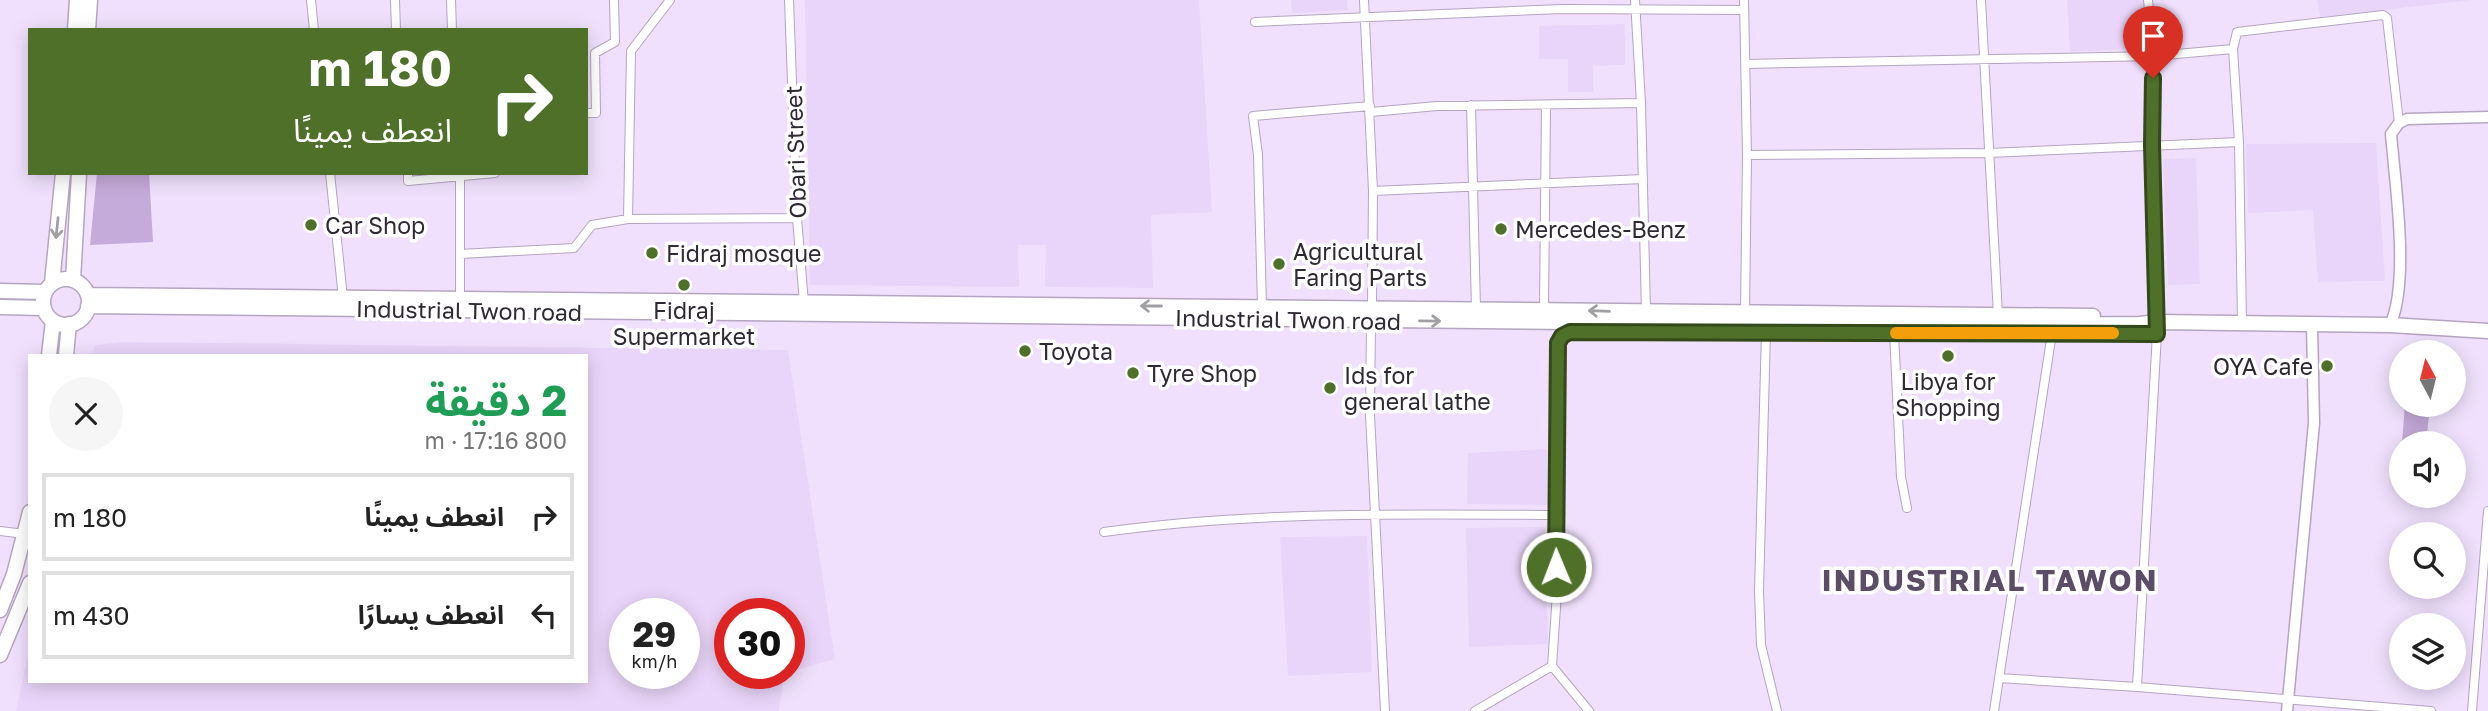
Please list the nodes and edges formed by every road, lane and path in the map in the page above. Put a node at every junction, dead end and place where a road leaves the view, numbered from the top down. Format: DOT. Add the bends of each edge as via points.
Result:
graph roads {
  1 [pos="78,0"];
  2 [pos="90,0"];
  3 [pos="311,0"];
  4 [pos="395,0"];
  5 [pos="451,0"];
  6 [pos="614,0"];
  7 [pos="670,0"];
  8 [pos="789,0"];
  9 [pos="1364,0"];
  10 [pos="1635,0"];
  11 [pos="1744,0"];
  12 [pos="1981,0"];
  13 [pos="2148,0"];
  14 [pos="1635,10"];
  15 [pos="1744,10"];
  16 [pos="1364,19"];
  17 [pos="1255,22"];
  18 [pos="75,28"];
  19 [pos="88,28"];
  20 [pos="314,28"];
  21 [pos="396,28"];
  22 [pos="452,28"];
  23 [pos="615,42"];
  24 [pos="2233,49"];
  25 [pos="631,51"];
  26 [pos="2154,56"];
  27 [pos="1984,60"];
  28 [pos="1746,64"];
  29 [pos="1641,103"];
  30 [pos="1471,105"];
  31 [pos="1546,106"];
  32 [pos="1371,109"];
  33 [pos="588,113"];
  34 [pos="2488,117"];
  35 [pos="2399,123"];
  36 [pos="2239,142"];
  37 [pos="2152,145"];
  38 [pos="1989,153"];
  39 [pos="1747,155"];
  40 [pos="63,175"];
  41 [pos="79,175"];
  42 [pos="330,175"];
  43 [pos="408,175"];
  44 [pos="460,175"];
  45 [pos="1643,179"];
  46 [pos="1545,183"];
  47 [pos="1473,186"];
  48 [pos="1373,191"];
  49 [pos="797,218"];
  50 [pos="628,219"];
  51 [pos="460,254"];
  52 [pos="73,280"];
  53 [pos="48,287"];
  54 [pos="0,291"];
  55 [pos="343,298"];
  56 [pos="460,299"];
  57 [pos="88,301"];
  58 [pos="804,303"];
  59 [pos="1262,306"];
  60 [pos="0,307"];
  61 [pos="43,308"];
  62 [pos="1476,309"];
  63 [pos="1544,309"];
  64 [pos="1646,312"];
  65 [pos="1372,313"];
  66 [pos="1745,313"];
  67 [pos="1998,314"];
  68 [pos="53,321"];
  69 [pos="1559,323"];
  70 [pos="2242,323"];
  71 [pos="69,324"];
  72 [pos="2312,324"];
  73 [pos="2390,325"];
  74 [pos="2157,328"];
  75 [pos="2488,331"];
  76 [pos="1766,332"];
  77 [pos="1894,333"];
  78 [pos="2052,333"];
  79 [pos="1558,343"];
  80 [pos="49,354"];
  81 [pos="66,354"];
  82 [pos="1907,508"];
  83 [pos="2488,511"];
  84 [pos="1376,514"];
  85 [pos="1556,515"];
  86 [pos="28,521"];
  87 [pos="0,531"];
  88 [pos="1104,532"];
  89 [pos="25,534"];
  90 [pos="28,588"];
  91 [pos="0,610"];
  92 [pos="0,655"];
  93 [pos="1552,666"];
  94 [pos="1999,678"];
  95 [pos="2137,687"];
  96 [pos="2288,705"];
  97 [pos="1385,711"];
  98 [pos="1475,711"];
  99 [pos="1589,711"];
  100 [pos="1777,711"];
  101 [pos="1994,711"];
  102 [pos="2431,711"];
  103 [pos="2472,711"];
  1 -- 18 [label="highway"];
  2 -- 19 [label="highway"];
  3 -- 20 [label="street"];
  4 -- 21 [label="street"];
  5 -- 22 [label="street"];
  6 -- 23 [label="street"];
  7 -- 25 [label="street"];
  8 -- 49 [label="street, Obari Street"];
  9 -- 16 [label="street"];
  10 -- 14 [label="street"];
  11 -- 15 [label="street"];
  12 -- 27 [label="street"];
  13 -- 26 [label="street"];
  14 -- 15 [label="street"];
  14 -- 16 [label="street"];
  14 -- 29 [label="street"];
  15 -- 28 [label="street"];
  16 -- 17 [label="street"];
  16 -- 32 [label="street"];
  23 -- 25 [label="street"];
  23 -- 33 [label="street" via="595,53 596,113"];
  24 -- 26 [label="street"];
  24 -- 35 [label="street" via="2242,30 2383,15 2387,18"];
  24 -- 36 [label="street"];
  25 -- 50 [label="street"];
  26 -- 27 [label="street"];
  26 -- 37 [label="street"];
  27 -- 28 [label="street"];
  27 -- 38 [label="street"];
  28 -- 39 [label="street"];
  29 -- 31 [label="street"];
  29 -- 45 [label="street"];
  30 -- 31 [label="street"];
  30 -- 32 [label="street"];
  30 -- 47 [label="street"];
  31 -- 46 [label="street"];
  32 -- 48 [label="street"];
  32 -- 59 [label="street" via="1253,116"];
  34 -- 35 [label="street"];
  35 -- 73 [label="street" via="2391,134 2399,295"];
  36 -- 37 [label="street"];
  36 -- 70 [label="street"];
  37 -- 38 [label="street"];
  37 -- 74 [label="street"];
  38 -- 39 [label="street"];
  38 -- 67 [label="street"];
  39 -- 66 [label="street"];
  40 -- 53 [label="highway, one-way"];
  41 -- 52 [label="highway"];
  42 -- 55 [label="street"];
  43 -- 44 [label="street" via="408,180"];
  44 -- 51 [label="street"];
  45 -- 46 [label="street"];
  45 -- 64 [label="street"];
  46 -- 47 [label="street"];
  46 -- 63 [label="street"];
  47 -- 48 [label="street"];
  47 -- 62 [label="street"];
  48 -- 65 [label="street"];
  49 -- 50 [label="street"];
  49 -- 58 [label="street, Obari Street"];
  50 -- 51 [label="street" via="592,225 575,248"];
  51 -- 56 [label="street"];
  52 -- 53 [label="highway" via="62,279"];
  52 -- 57 [label="highway" via="82,286"];
  53 -- 54 [label="highway"];
  53 -- 61 [label="highway"];
  55 -- 56 [label="highway"];
  55 -- 57 [label="highway"];
  56 -- 58 [label="highway"];
  57 -- 65 [label="highway, Industrial Twon road"];
  57 -- 71 [label="highway" via="79,320"];
  59 -- 58 [label="highway, one-way"];
  59 -- 65 [label="highway"];
  60 -- 61 [label="highway"];
  61 -- 68 [label="highway"];
  62 -- 63 [label="highway"];
  62 -- 65 [label="highway"];
  64 -- 63 [label="highway, one-way"];
  64 -- 66 [label="highway"];
  65 -- 69 [label="highway, Industrial Twon road, one-way"];
  65 -- 84 [label="street" via="1370,415"];
  66 -- 67 [label="highway"];
  67 -- 74 [label="highway" via="2141,318"];
  68 -- 71 [label="highway"];
  68 -- 80 [label="highway"];
  69 -- 74 [label="highway, Industrial Twon road" via="2140,324"];
  69 -- 79 [label="street"];
  70 -- 72 [label="highway, Industrial Twon road"];
  70 -- 74 [label="highway, Industrial Twon road"];
  71 -- 81 [label="highway"];
  72 -- 73 [label="highway, Industrial Twon road"];
  72 -- 96 [label="street" via="2314,423"];
  73 -- 75 [label="highway, Industrial Twon road"];
  74 -- 78 [label="street"];
  74 -- 95 [label="street"];
  76 -- 77 [label="street"];
  76 -- 79 [label="street" via="1570,332"];
  76 -- 100 [label="street" via="1759,591 1761,645"];
  77 -- 78 [label="street"];
  77 -- 82 [label="street"];
  78 -- 94 [label="street"];
  79 -- 85 [label="street"];
  83 -- 103 [label="street"];
  84 -- 85 [label="street"];
  84 -- 88 [label="street" via="1163,524"];
  84 -- 97 [label="street"];
  85 -- 93 [label="street"];
  86 -- 89 [label="highway"];
  87 -- 89 [label="street"];
  89 -- 91 [label="highway"];
  90 -- 92 [label="highway"];
  93 -- 98 [label="street"];
  93 -- 99 [label="street"];
  94 -- 95 [label="street"];
  94 -- 101 [label="street"];
  95 -- 96 [label="street"];
  96 -- 102 [label="street"];
}
